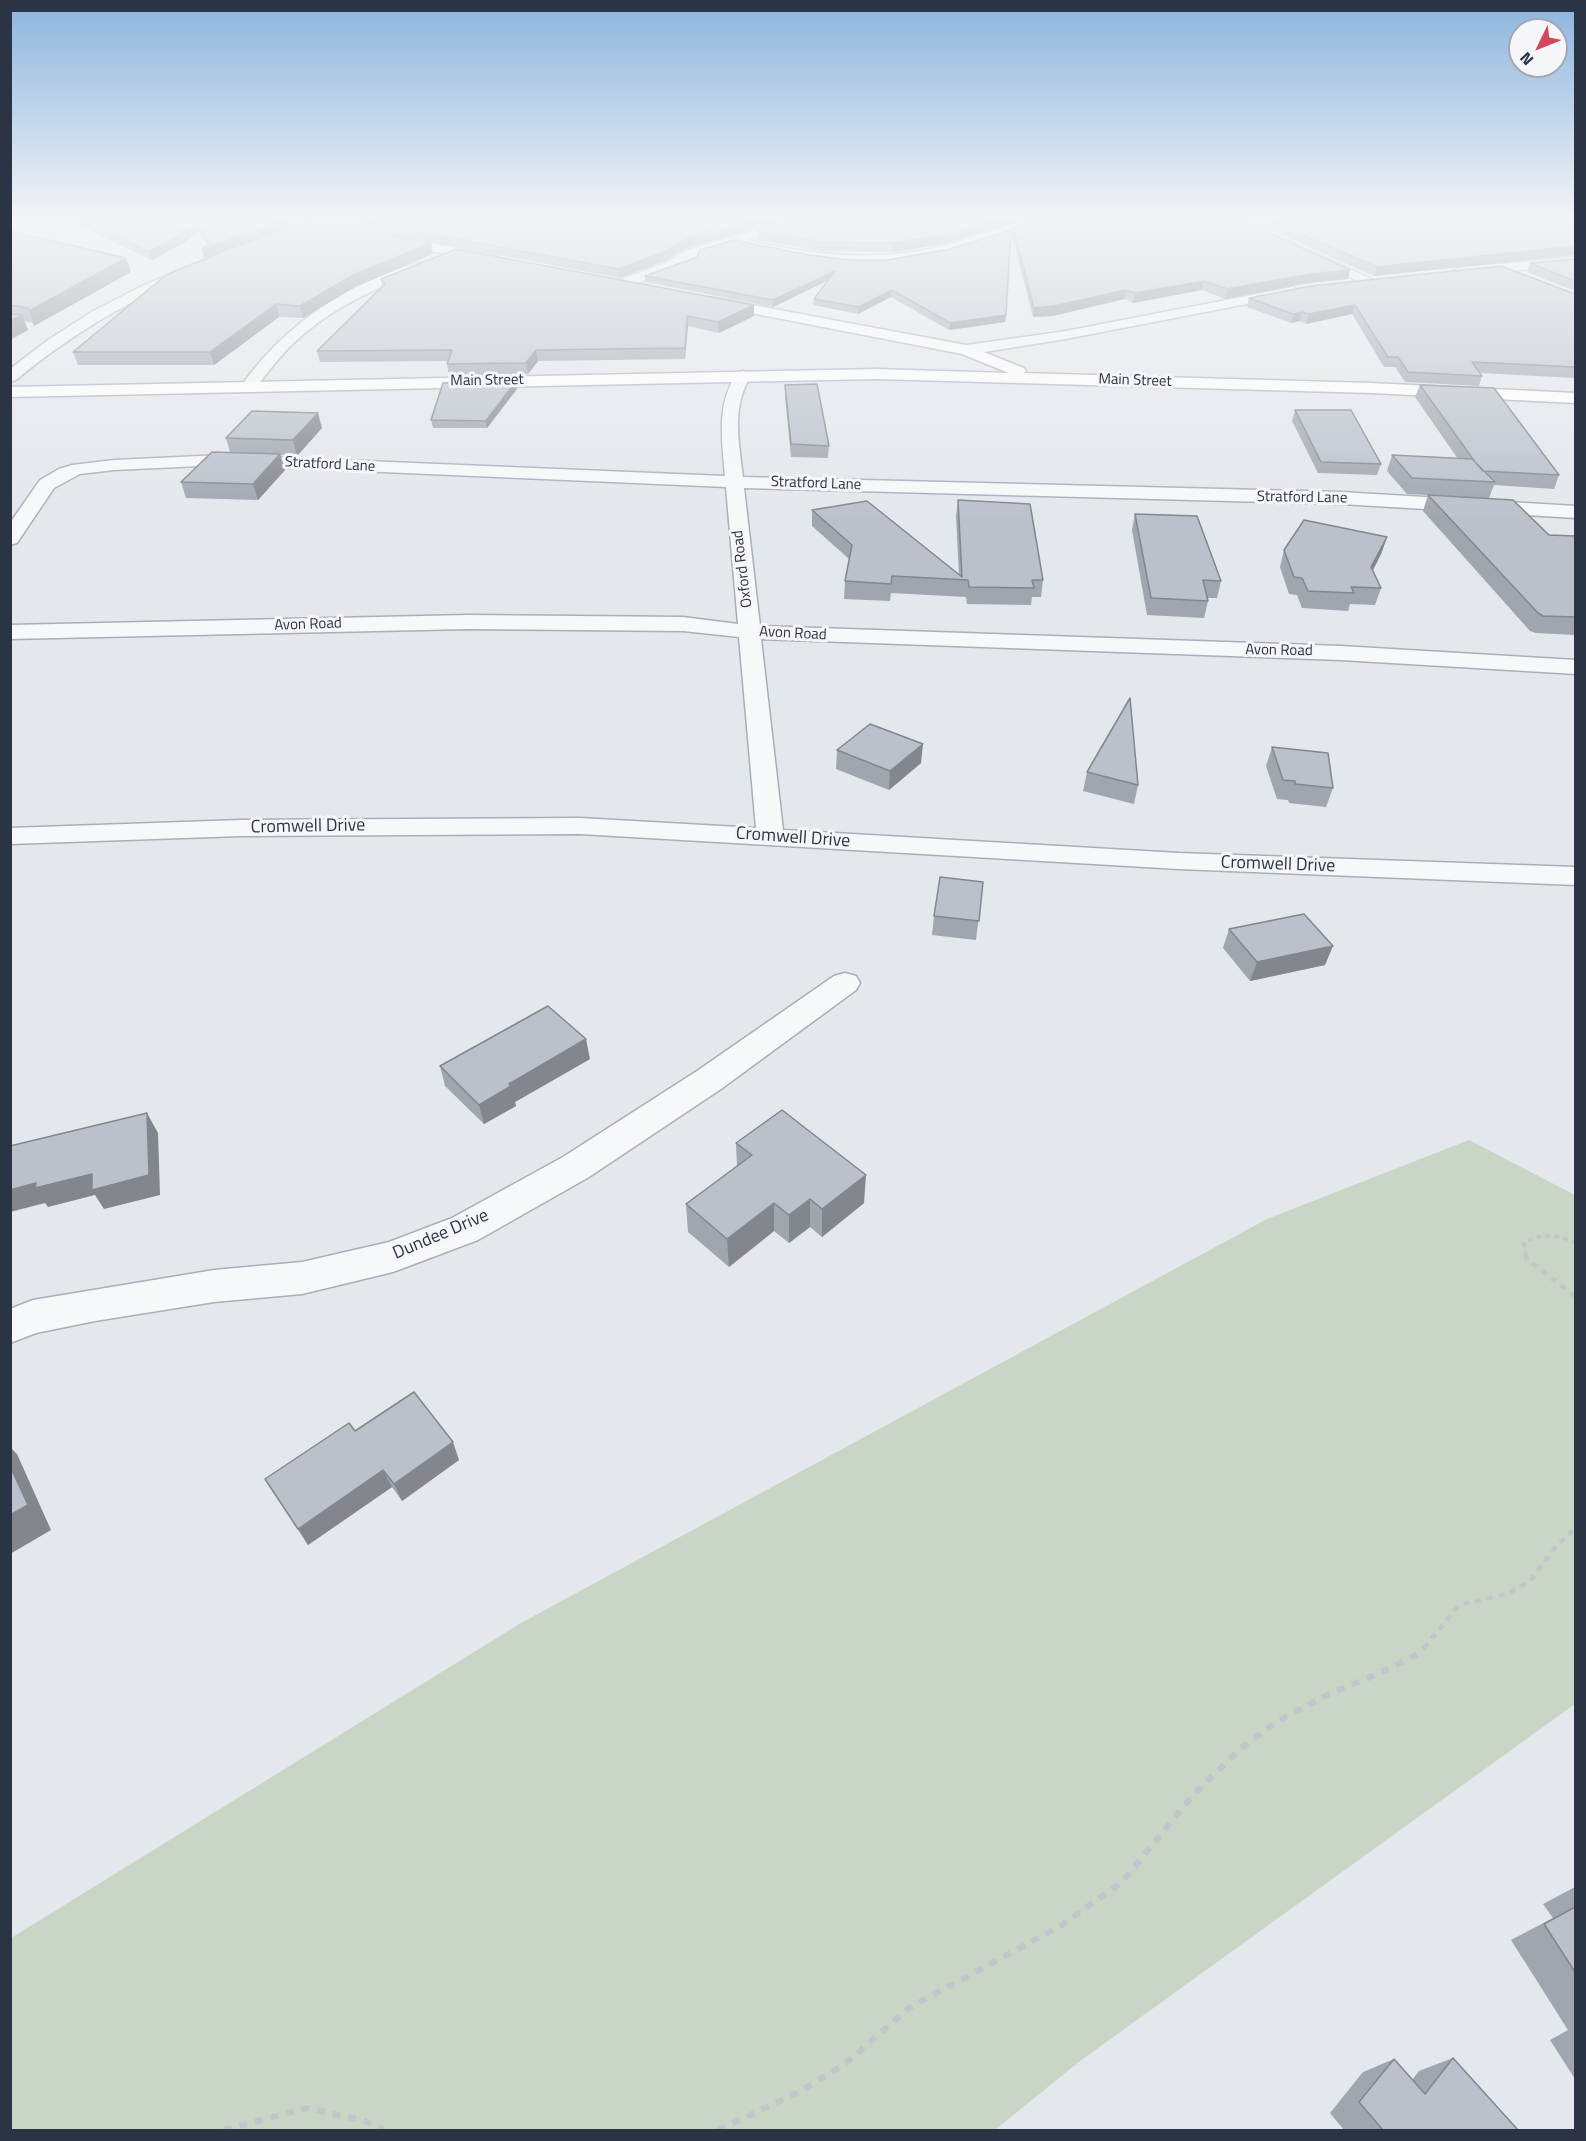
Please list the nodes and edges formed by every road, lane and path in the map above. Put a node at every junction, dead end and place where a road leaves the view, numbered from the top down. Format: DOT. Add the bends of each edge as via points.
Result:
graph roads {
  1 [pos="86,321"];
  2 [pos="312,321"];
  3 [pos="816,321"];
  4 [pos="1140,321"];
  5 [pos="966,350"];
  6 [pos="742,376"];
  7 [pos="935,376"];
  8 [pos="10,377"];
  9 [pos="1046,379"];
  10 [pos="249,386"];
  11 [pos="10,392"];
  12 [pos="1575,398"];
  13 [pos="734,482"];
  14 [pos="1575,512"];
  15 [pos="10,539"];
  16 [pos="10,632"];
  17 [pos="751,632"];
  18 [pos="1575,667"];
  19 [pos="10,836"];
  20 [pos="770,836"];
  21 [pos="1575,876"];
  22 [pos="845,983"];
  23 [pos="1575,1243"];
  24 [pos="1575,1297"];
  25 [pos="10,1326"];
  26 [pos="1575,1528"];
  27 [pos="224,2130"];
  28 [pos="384,2130"];
  29 [pos="718,2130"];
  1 -- 8 [label="street"];
  2 -- 10 [label="street" via="278,349"];
  3 -- 5 [label="main road"];
  4 -- 5 [label="street"];
  5 -- 7 [label="main road"];
  5 -- 9 [label="main road"];
  6 -- 7 [label="main road, Main Street"];
  6 -- 10 [label="main road, Main Street"];
  6 -- 13 [label="street, Oxford Road" via="731,400"];
  7 -- 9 [label="main road, Main Street"];
  9 -- 12 [label="main road, Main Street"];
  10 -- 11 [label="main road, Main Street"];
  13 -- 14 [label="street, Stratford Lane" via="1341,498"];
  13 -- 15 [label="street, Stratford Lane" via="222,460 93,466 47,484"];
  13 -- 17 [label="street, Oxford Road"];
  16 -- 17 [label="street, Avon Road" via="468,622 683,624"];
  17 -- 18 [label="street, Avon Road" via="1341,652"];
  17 -- 20 [label="street, Oxford Road"];
  19 -- 20 [label="street, Cromwell Drive" via="444,825 580,826"];
  20 -- 21 [label="street, Cromwell Drive" via="1179,861"];
  22 -- 25 [label="street, Dundee Drive" via="709,1080 576,1167 465,1229 393,1257 302,1278 214,1286 95,1305 33,1317"];
  23 -- 24 [label="path" via="1545,1234 1524,1243 1524,1251 1528,1260"];
  26 -- 29 [label="path" via="1530,1581 1507,1594 1459,1605 1420,1653 1276,1722 1240,1749 1194,1794 1122,1882 1070,1918 909,2008 845,2064"];
  27 -- 28 [label="path" via="307,2108 365,2121"];
}
